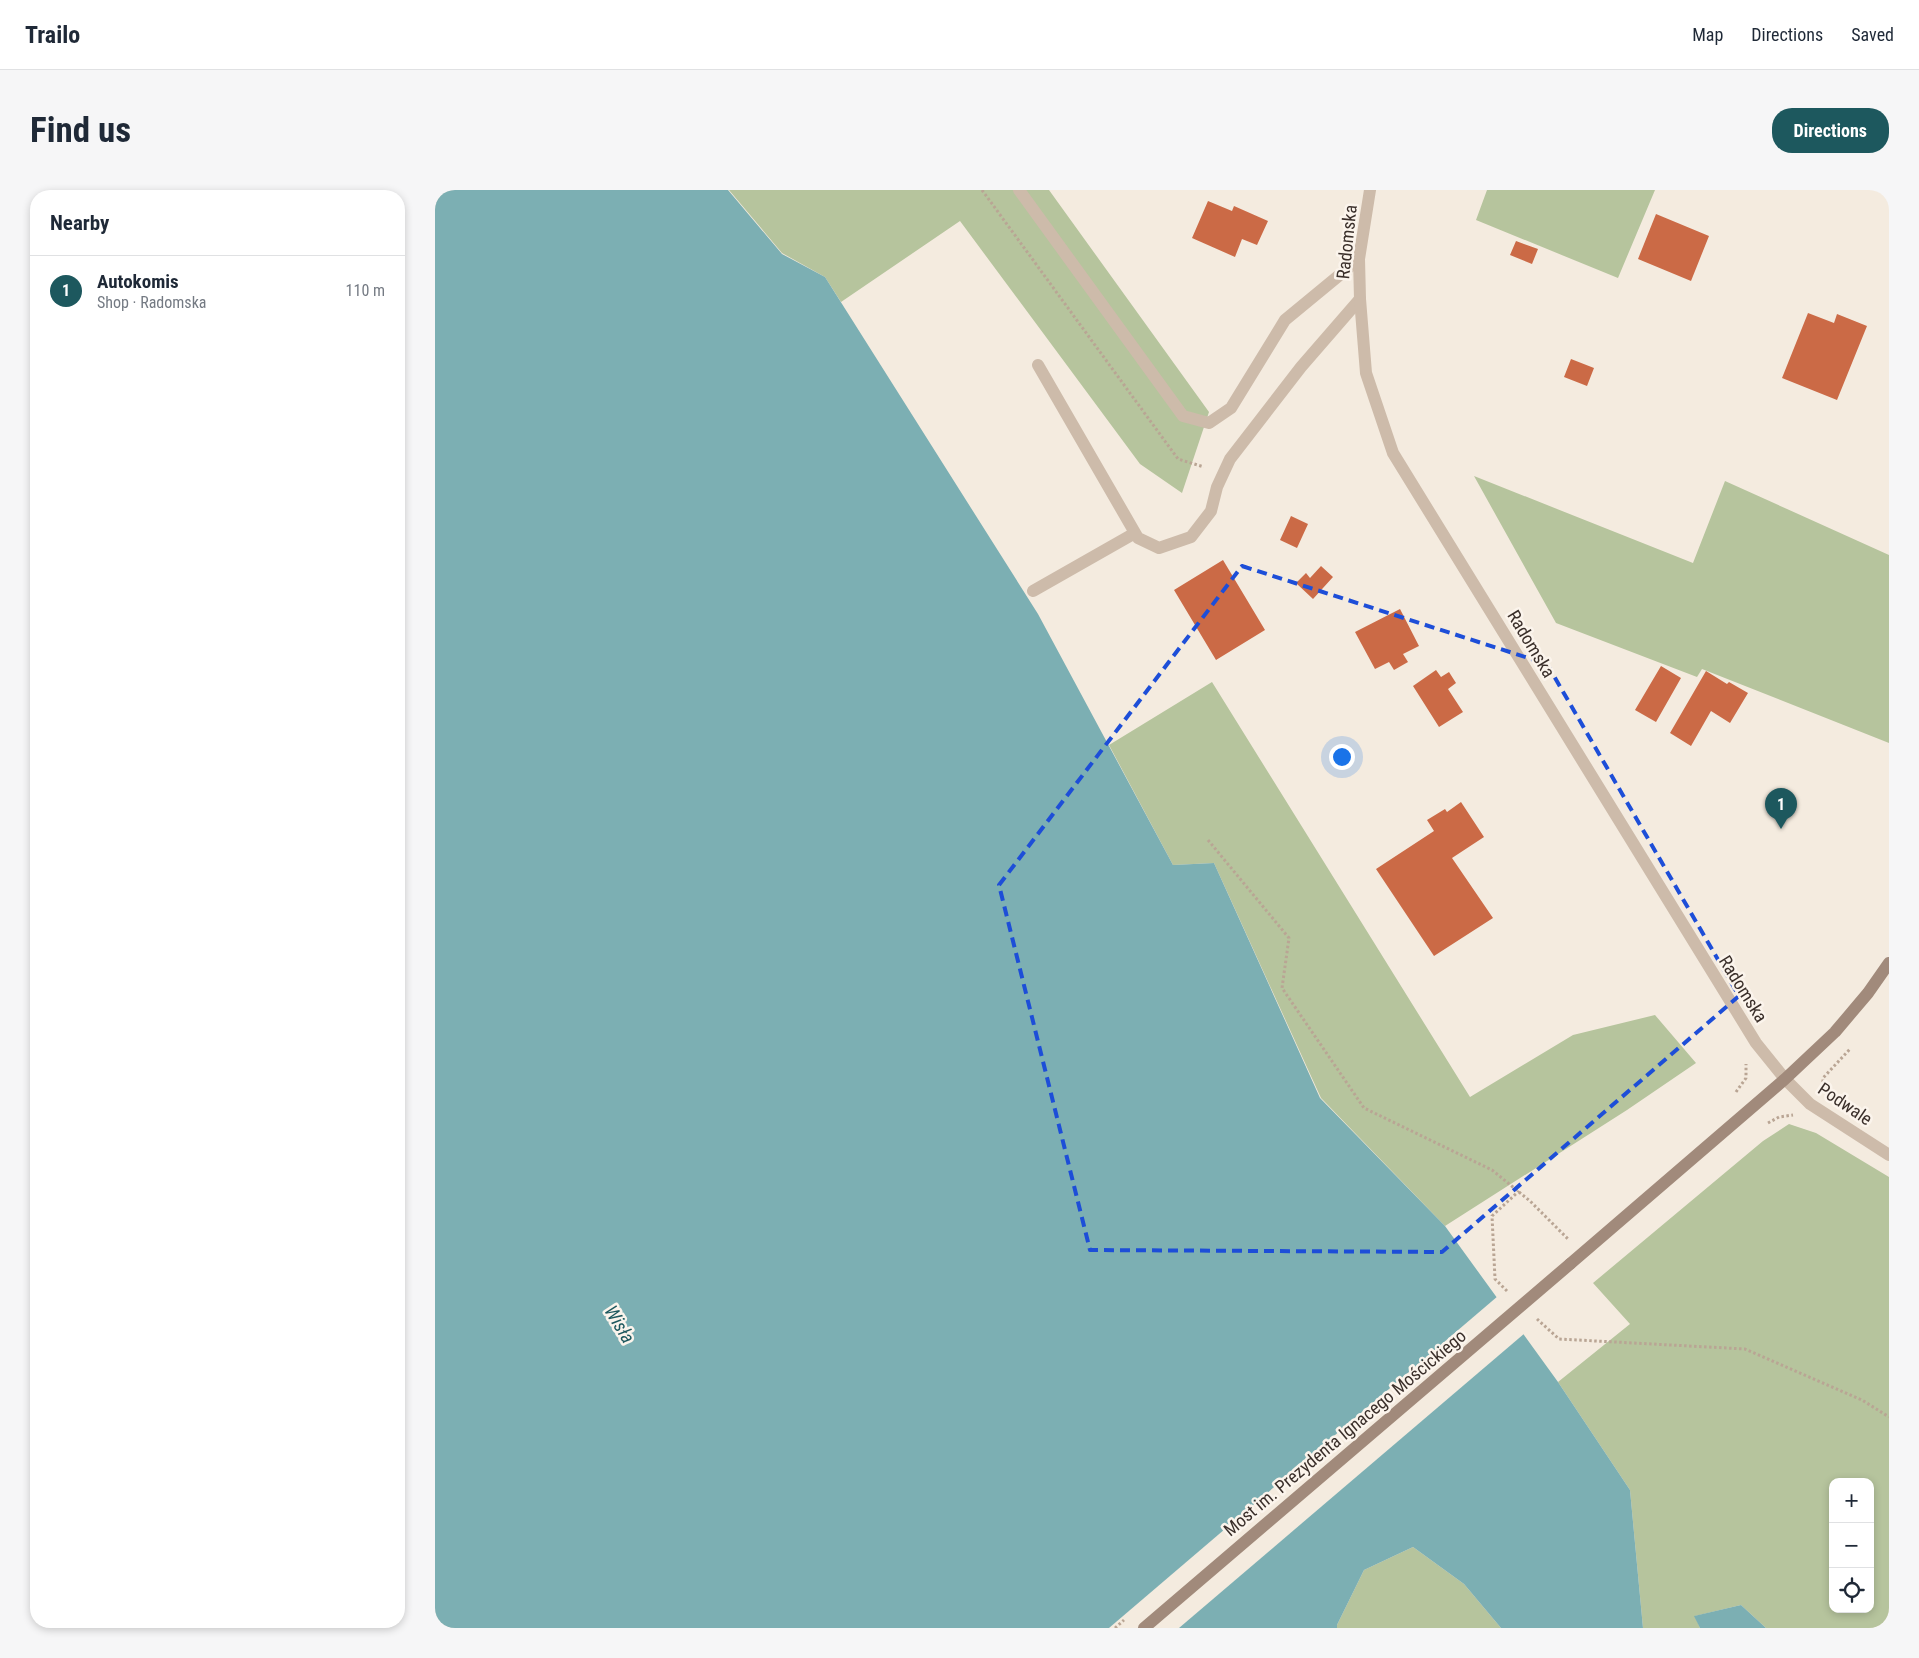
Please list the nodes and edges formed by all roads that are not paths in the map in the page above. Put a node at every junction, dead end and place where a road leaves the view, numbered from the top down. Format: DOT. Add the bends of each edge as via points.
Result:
graph roads {
  1 [pos="1019,190"];
  2 [pos="1370,190"];
  3 [pos="1359,259"];
  4 [pos="1360,299"];
  5 [pos="1038,365"];
  6 [pos="1135,533"];
  7 [pos="1033,591"];
  8 [pos="1889,963"];
  9 [pos="1785,1079"];
  10 [pos="1889,1155"];
  11 [pos="1144,1628"];
  1 -- 3 [label="street" via="1183,416 1209,423 1231,408 1285,320"];
  2 -- 3 [label="street, Radomska"];
  3 -- 4 [label="street, Radomska"];
  4 -- 6 [label="street" via="1301,367 1230,459 1217,487 1211,511 1191,537 1159,548 1138,538"];
  4 -- 9 [label="street, Radomska" via="1366,373 1393,453 1756,1043"];
  5 -- 6 [label="street"];
  6 -- 7 [label="street"];
  8 -- 9 [label="main road" via="1835,1032"];
  9 -- 10 [label="street, Podwale" via="1813,1106"];
  9 -- 11 [label="main road, Most im. Prezydenta Ignacego Mościckiego, bridge"];
}
